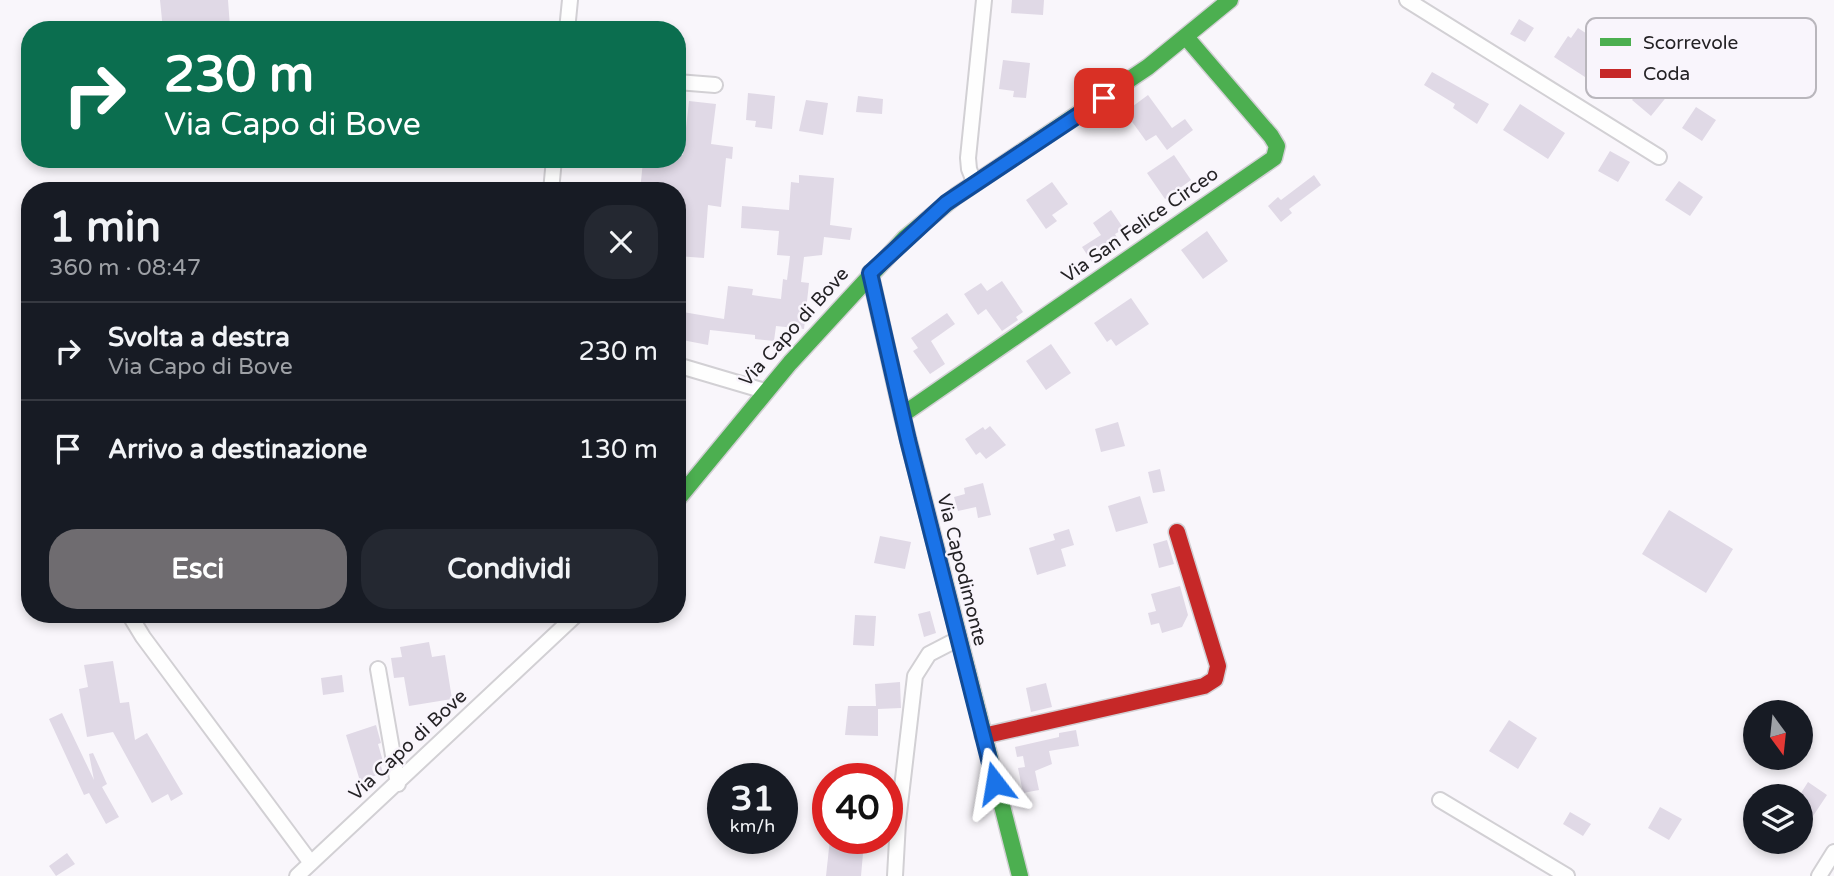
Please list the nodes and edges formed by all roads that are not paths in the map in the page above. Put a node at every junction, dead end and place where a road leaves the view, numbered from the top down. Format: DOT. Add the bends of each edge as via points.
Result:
graph roads {
  1 [pos="570,0"];
  2 [pos="984,0"];
  3 [pos="1230,0"];
  4 [pos="1407,0"];
  5 [pos="568,21"];
  6 [pos="1186,37"];
  7 [pos="686,83"];
  8 [pos="715,85"];
  9 [pos="1659,157"];
  10 [pos="975,184"];
  11 [pos="870,273"];
  12 [pos="686,368"];
  13 [pos="765,391"];
  14 [pos="902,415"];
  15 [pos="686,489"];
  16 [pos="1177,532"];
  17 [pos="134,623"];
  18 [pos="568,623"];
  19 [pos="958,639"];
  20 [pos="378,669"];
  21 [pos="983,736"];
  22 [pos="398,784"];
  23 [pos="1440,800"];
  24 [pos="1834,852"];
  25 [pos="311,863"];
  26 [pos="297,876"];
  27 [pos="895,876"];
  28 [pos="1020,876"];
  29 [pos="1567,876"];
  30 [pos="1819,876"];
  1 -- 5 [label="street"];
  2 -- 10 [label="street" via="968,158"];
  3 -- 6 [label="street, Via Capo di Bove"];
  4 -- 9 [label="street"];
  6 -- 10 [label="street, Via Capo di Bove"];
  6 -- 14 [label="street, Via San Felice Circeo" via="1271,136 1277,146 1274,158"];
  7 -- 8 [label="street"];
  10 -- 11 [label="street, Via Capo di Bove" via="937,211"];
  11 -- 13 [label="street, Via Capo di Bove"];
  11 -- 14 [label="street, Via Capodimonte"];
  12 -- 13 [label="street"];
  13 -- 15 [label="street, Via Capo di Bove"];
  14 -- 19 [label="street, Via Capodimonte"];
  16 -- 21 [label="street" via="1218,666 1215,679 1204,686"];
  17 -- 25 [label="street"];
  18 -- 22 [label="street, Via Capo di Bove"];
  19 -- 21 [label="street, Via Capodimonte"];
  19 -- 27 [label="street" via="929,654 915,676"];
  20 -- 22 [label="street"];
  21 -- 28 [label="street, Via Capodimonte"];
  22 -- 25 [label="street, Via Capo di Bove"];
  23 -- 29 [label="street"];
  24 -- 30 [label="street"];
  25 -- 26 [label="street, Via Capo di Bove"];
}
